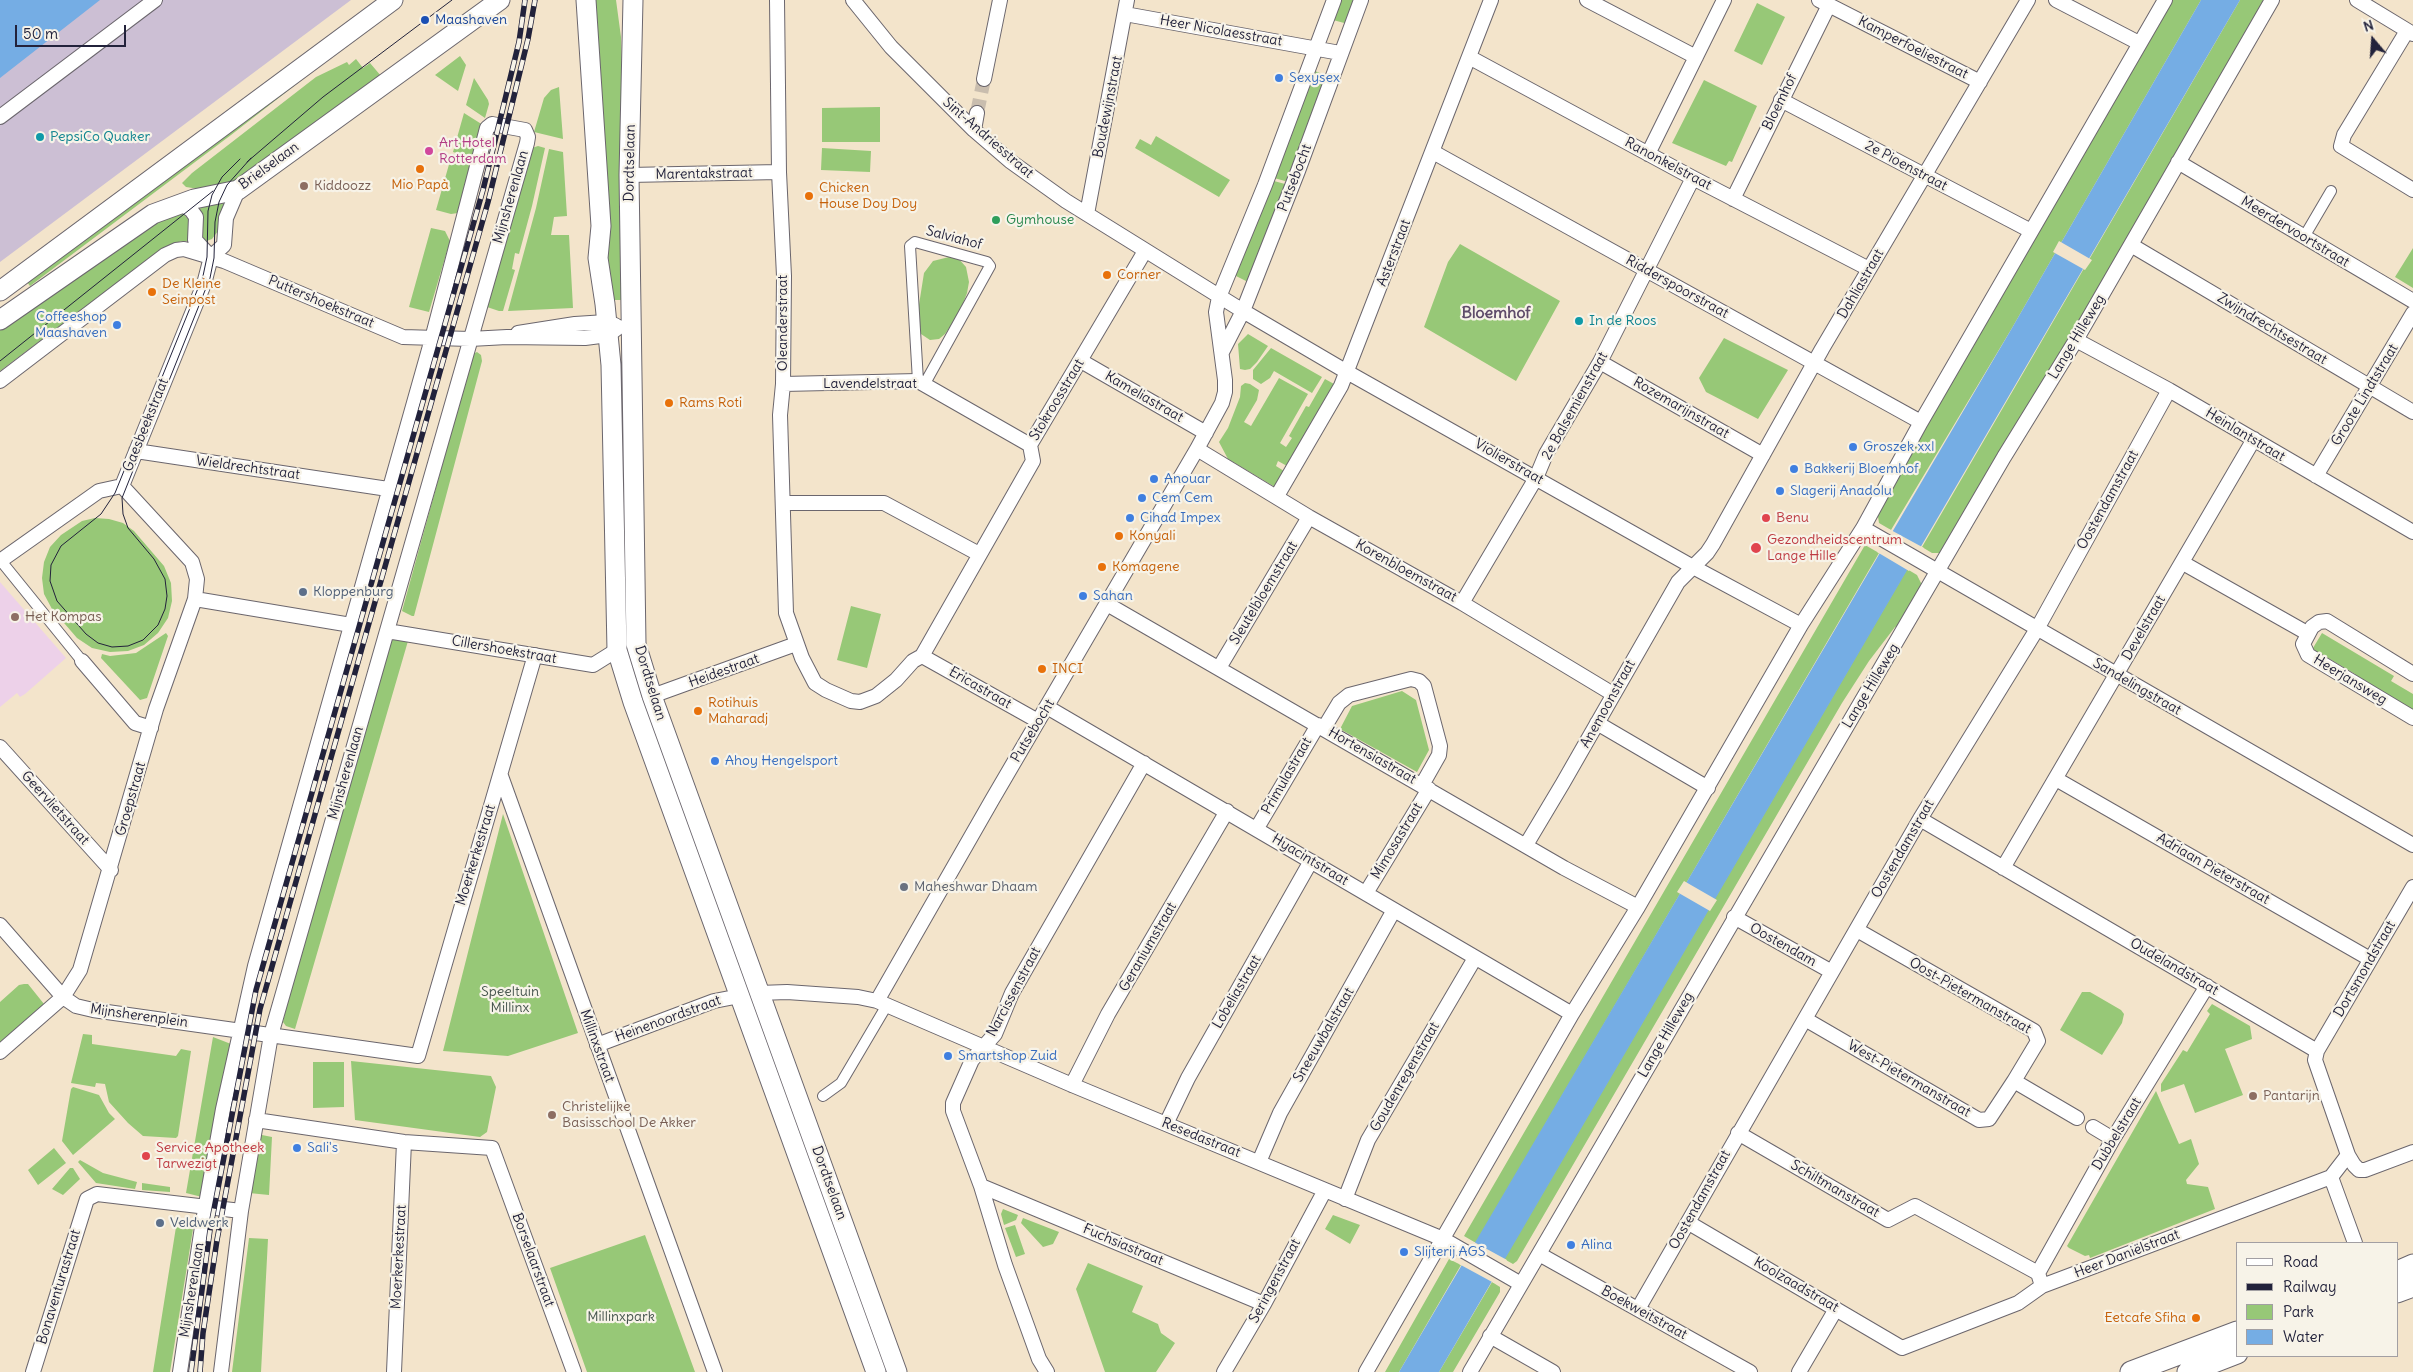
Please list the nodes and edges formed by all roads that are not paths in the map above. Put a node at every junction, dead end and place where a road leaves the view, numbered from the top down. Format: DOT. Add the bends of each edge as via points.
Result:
graph roads {
  1 [pos="155,0"];
  2 [pos="393,0"];
  3 [pos="500,0"];
  4 [pos="633,0"];
  5 [pos="777,0"];
  6 [pos="853,0"];
  7 [pos="1000,0"];
  8 [pos="1334,0"];
  9 [pos="1361,0"];
  10 [pos="1491,0"];
  11 [pos="1587,0"];
  12 [pos="1724,0"];
  13 [pos="2028,0"];
  14 [pos="2056,0"];
  15 [pos="2165,0"];
  16 [pos="2272,0"];
  17 [pos="2357,0"];
  18 [pos="585,2"];
  19 [pos="1824,3"];
  20 [pos="1126,7"];
  21 [pos="2410,32"];
  22 [pos="2139,43"];
  23 [pos="1316,47"];
  24 [pos="1340,53"];
  25 [pos="1469,57"];
  26 [pos="1696,57"];
  27 [pos="984,79"];
  28 [pos="1980,82"];
  29 [pos="1781,100"];
  30 [pos="977,113"];
  31 [pos="0,117"];
  32 [pos="974,130"];
  33 [pos="1433,152"];
  34 [pos="1648,154"];
  35 [pos="2178,162"];
  36 [pos="779,172"];
  37 [pos="629,175"];
  38 [pos="1923,176"];
  39 [pos="1693,178"];
  40 [pos="238,190"];
  41 [pos="2413,190"];
  42 [pos="2331,192"];
  43 [pos="1732,199"];
  44 [pos="180,203"];
  45 [pos="1087,214"];
  46 [pos="2031,231"];
  47 [pos="2304,238"];
  48 [pos="2131,245"];
  49 [pos="1145,251"];
  50 [pos="212,257"];
  51 [pos="1869,269"];
  52 [pos="1647,270"];
  53 [pos="0,291"];
  54 [pos="1219,296"];
  55 [pos="2413,300"];
  56 [pos="1243,311"];
  57 [pos="2413,313"];
  58 [pos="0,320"];
  59 [pos="616,328"];
  60 [pos="432,339"];
  61 [pos="470,339"];
  62 [pos="2076,340"];
  63 [pos="1221,353"];
  64 [pos="1081,361"];
  65 [pos="1600,362"];
  66 [pos="1815,363"];
  67 [pos="1347,372"];
  68 [pos="0,381"];
  69 [pos="921,383"];
  70 [pos="783,384"];
  71 [pos="2370,387"];
  72 [pos="2169,390"];
  73 [pos="2413,412"];
  74 [pos="1921,422"];
  75 [pos="1206,433"];
  76 [pos="2254,439"];
  77 [pos="1030,445"];
  78 [pos="1198,449"];
  79 [pos="136,451"];
  80 [pos="1763,455"];
  81 [pos="2316,476"];
  82 [pos="1536,478"];
  83 [pos="122,486"];
  84 [pos="388,489"];
  85 [pos="1277,496"];
  86 [pos="782,503"];
  87 [pos="1309,518"];
  88 [pos="1868,531"];
  89 [pos="2413,532"];
  90 [pos="979,554"];
  91 [pos="0,561"];
  92 [pos="2182,563"];
  93 [pos="1693,566"];
  94 [pos="1939,570"];
  95 [pos="195,599"];
  96 [pos="1462,602"];
  97 [pos="1107,604"];
  98 [pos="1801,624"];
  99 [pos="351,625"];
  100 [pos="2037,629"];
  101 [pos="387,631"];
  102 [pos="2307,633"];
  103 [pos="796,644"];
  104 [pos="617,650"];
  105 [pos="535,655"];
  106 [pos="922,656"];
  107 [pos="82,661"];
  108 [pos="1219,668"];
  109 [pos="2413,674"];
  110 [pos="2117,676"];
  111 [pos="1613,694"];
  112 [pos="652,696"];
  113 [pos="1047,707"];
  114 [pos="2413,718"];
  115 [pos="1038,721"];
  116 [pos="1597,723"];
  117 [pos="1321,726"];
  118 [pos="151,728"];
  119 [pos="0,746"];
  120 [pos="1144,763"];
  121 [pos="500,776"];
  122 [pos="2056,779"];
  123 [pos="1426,787"];
  124 [pos="1708,788"];
  125 [pos="1227,811"];
  126 [pos="1920,819"];
  127 [pos="1257,828"];
  128 [pos="1526,845"];
  129 [pos="2413,846"];
  130 [pos="1311,861"];
  131 [pos="2004,868"];
  132 [pos="111,870"];
  133 [pos="2413,887"];
  134 [pos="1366,893"];
  135 [pos="1638,907"];
  136 [pos="1394,910"];
  137 [pos="1734,917"];
  138 [pos="0,925"];
  139 [pos="1857,930"];
  140 [pos="1475,958"];
  141 [pos="2370,959"];
  142 [pos="1832,972"];
  143 [pos="2207,986"];
  144 [pos="759,993"];
  145 [pos="740,996"];
  146 [pos="63,997"];
  147 [pos="882,1003"];
  148 [pos="1572,1014"];
  149 [pos="1805,1019"];
  150 [pos="240,1030"];
  151 [pos="271,1035"];
  152 [pos="597,1045"];
  153 [pos="983,1047"];
  154 [pos="2317,1051"];
  155 [pos="0,1052"];
  156 [pos="2014,1082"];
  157 [pos="1072,1085"];
  158 [pos="824,1096"];
  159 [pos="2077,1118"];
  160 [pos="256,1120"];
  161 [pos="1166,1124"];
  162 [pos="2093,1126"];
  163 [pos="1738,1133"];
  164 [pos="2113,1139"];
  165 [pos="404,1142"];
  166 [pos="2413,1152"];
  167 [pos="2348,1155"];
  168 [pos="1259,1162"];
  169 [pos="2331,1177"];
  170 [pos="981,1186"];
  171 [pos="1325,1190"];
  172 [pos="1345,1199"];
  173 [pos="206,1208"];
  174 [pos="241,1211"];
  175 [pos="1689,1223"];
  176 [pos="1444,1238"];
  177 [pos="2355,1242"];
  178 [pos="1539,1254"];
  179 [pos="2413,1266"];
  180 [pos="2398,1272"];
  181 [pos="2040,1279"];
  182 [pos="1521,1284"];
  183 [pos="2413,1286"];
  184 [pos="2398,1292"];
  185 [pos="1264,1304"];
  186 [pos="1638,1309"];
  187 [pos="1836,1309"];
  188 [pos="2236,1332"];
  189 [pos="1490,1336"];
  190 [pos="1902,1348"];
  191 [pos="2236,1353"];
  192 [pos="33,1372"];
  193 [pos="180,1372"];
  194 [pos="221,1372"];
  195 [pos="394,1372"];
  196 [pos="574,1372"];
  197 [pos="715,1372"];
  198 [pos="876,1372"];
  199 [pos="897,1372"];
  200 [pos="1047,1372"];
  201 [pos="1224,1372"];
  202 [pos="1366,1372"];
  203 [pos="1470,1372"];
  204 [pos="1553,1372"];
  205 [pos="1750,1372"];
  206 [pos="1799,1372"];
  207 [pos="2131,1372"];
  208 [pos="2188,1372"];
  1 -- 31 [label="street"];
  2 -- 53 [label="main road"];
  3 -- 40 [label="main road, Brielselaan"];
  4 -- 37 [label="main road, Dordtselaan"];
  5 -- 36 [label="street, Oleanderstraat"];
  6 -- 32 [label="street, Sint-Andriesstraat" via="891,47"];
  7 -- 27 [label="street"];
  8 -- 23 [label="street, Putsebocht"];
  9 -- 24 [label="street, Putsebocht"];
  10 -- 25 [label="street, Asterstraat"];
  11 -- 26 [label="street"];
  12 -- 26 [label="street"];
  13 -- 28 [label="street, Dahliastraat"];
  14 -- 22 [label="street"];
  15 -- 22 [label="street"];
  16 -- 35 [label="street, Lange Hilleweg"];
  17 -- 21 [label="street"];
  18 -- 59 [label="main road, Dordtselaan" via="601,226 598,258"];
  19 -- 28 [label="street, Kamperfoeliestraat"];
  19 -- 29 [label="street, Bloemhof"];
  20 -- 23 [label="street, Heer Nicolaesstraat"];
  20 -- 45 [label="street, Boudewijnstraat"];
  21 -- 41 [label="street" via="2341,140 2341,146"];
  22 -- 46 [label="street"];
  23 -- 24 [label="street, Heer Nicolaesstraat"];
  23 -- 54 [label="street, Putsebocht" via="1265,185"];
  24 -- 56 [label="street, Putsebocht"];
  25 -- 33 [label="street, Asterstraat"];
  25 -- 34 [label="street, Ranonkelstraat"];
  26 -- 34 [label="street"];
  28 -- 38 [label="street, Dahliastraat"];
  29 -- 38 [label="street, 2e Pioenstraat"];
  29 -- 43 [label="street, Bloemhof"];
  30 -- 32 [label="street"];
  32 -- 45 [label="street, Sint-Andriesstraat" via="1010,161"];
  33 -- 52 [label="street, Ridderspoorstraat"];
  33 -- 67 [label="street, Asterstraat"];
  34 -- 39 [label="street, Ranonkelstraat"];
  35 -- 47 [label="street, Meerdervoortstraat"];
  35 -- 48 [label="street, Lange Hilleweg"];
  36 -- 37 [label="street, Marentakstraat"];
  36 -- 70 [label="street, Oleanderstraat" via="784,276"];
  37 -- 59 [label="main road, Dordtselaan"];
  38 -- 46 [label="street, 2e Pioenstraat"];
  38 -- 51 [label="street, Dahliastraat"];
  39 -- 43 [label="street, Ranonkelstraat"];
  39 -- 52 [label="street, 2e Balsemienstraat"];
  40 -- 44 [label="main road, Brielselaan"];
  40 -- 50 [label="street, Gaesbeekstraat" via="226,218 224,245"];
  42 -- 47 [label="street"];
  43 -- 51 [label="street, Ranonkelstraat"];
  44 -- 50 [label="street" via="196,217 195,240"];
  44 -- 58 [label="main road, Brielselaan" via="153,214"];
  45 -- 49 [label="street, Sint-Andriesstraat"];
  46 -- 74 [label="street"];
  47 -- 55 [label="street, Meerdervoortstraat"];
  48 -- 62 [label="street, Lange Hilleweg"];
  48 -- 71 [label="street, Zwijndrechtsestraat"];
  49 -- 54 [label="street, Sint-Andriesstraat"];
  49 -- 64 [label="street, Stokroosstraat"];
  50 -- 60 [label="street, Puttershoekstraat" via="402,337"];
  50 -- 68 [label="street" via="184,249 165,256"];
  50 -- 79 [label="street, Gaesbeekstraat"];
  51 -- 66 [label="street, Dahliastraat"];
  52 -- 65 [label="street, 2e Balsemienstraat"];
  52 -- 66 [label="street, Ridderspoorstraat"];
  54 -- 56 [label="street, Violierstraat"];
  54 -- 63 [label="street, Putsebocht" via="1216,312"];
  56 -- 63 [label="street, Putsebocht"];
  56 -- 67 [label="street, Violierstraat"];
  57 -- 71 [label="street, Groote Lindtstraat"];
  59 -- 61 [label="street" via="537,328 507,337"];
  59 -- 104 [label="main road, Dordtselaan" via="611,365"];
  59 -- 112 [label="main road, Dordtselaan" via="635,623 640,659"];
  60 -- 61 [label="street"];
  60 -- 61 [label="street, Mijnsherenlaan" via="487,128 492,124 525,130 528,137"];
  60 -- 84 [label="street, Mijnsherenlaan"];
  61 -- 101 [label="street, Mijnsherenlaan"];
  62 -- 72 [label="street, Heinlantstraat"];
  62 -- 94 [label="street, Lange Hilleweg"];
  63 -- 75 [label="street, Putsebocht" via="1225,392"];
  64 -- 75 [label="street, Kameliastraat"];
  64 -- 77 [label="street, Stokroosstraat"];
  65 -- 80 [label="street, Rozemarijnstraat"];
  65 -- 82 [label="street, 2e Balsemienstraat" via="1546,454"];
  66 -- 74 [label="street, Ridderspoorstraat"];
  66 -- 80 [label="street, Dahliastraat"];
  67 -- 82 [label="street, Violierstraat"];
  67 -- 85 [label="street, Asterstraat"];
  69 -- 69 [label="street, Salviahof" via="990,266 987,262 915,242 910,246"];
  69 -- 70 [label="street, Lavendelstraat"];
  69 -- 77 [label="street, Lavendelstraat"];
  70 -- 86 [label="street, Oleanderstraat" via="780,415"];
  71 -- 73 [label="street, Zwijndrechtsestraat"];
  71 -- 81 [label="street, Groote Lindtstraat"];
  72 -- 76 [label="street, Heinlantstraat"];
  72 -- 100 [label="street, Oostendamstraat"];
  74 -- 88 [label="street"];
  75 -- 78 [label="street, Putsebocht"];
  76 -- 81 [label="street, Heinlantstraat"];
  76 -- 92 [label="street, Develstraat"];
  77 -- 90 [label="street, Stokroosstraat" via="1033,461"];
  78 -- 85 [label="street, Korenbloemstraat"];
  78 -- 97 [label="street, Putsebocht"];
  79 -- 83 [label="street, Gaesbeekstraat"];
  79 -- 84 [label="street, Wieldrechtstraat"];
  80 -- 93 [label="street, Dahliastraat" via="1713,544"];
  81 -- 89 [label="street, Heinlantstraat"];
  82 -- 93 [label="street, Violierstraat"];
  82 -- 96 [label="street, 2e Balsemienstraat"];
  83 -- 91 [label="street, Gaesbeekstraat" via="99,490"];
  83 -- 95 [label="street, Groepstraat" via="192,562 197,579"];
  84 -- 99 [label="street, Mijnsherenlaan"];
  85 -- 87 [label="street, Korenbloemstraat"];
  86 -- 90 [label="street" via="884,502"];
  86 -- 103 [label="street, Oleanderstraat" via="784,597"];
  87 -- 96 [label="street, Korenbloemstraat"];
  87 -- 108 [label="street, Sleutelbloemstraat"];
  88 -- 94 [label="street, Sandelingstraat"];
  88 -- 98 [label="street"];
  90 -- 106 [label="street, Stokroosstraat"];
  91 -- 107 [label="street"];
  92 -- 102 [label="street"];
  92 -- 110 [label="street, Develstraat"];
  93 -- 98 [label="street, Violierstraat"];
  93 -- 111 [label="street, Anemoonstraat" via="1678,582"];
  94 -- 100 [label="street, Sandelingstraat"];
  94 -- 137 [label="street, Lange Hilleweg"];
  95 -- 99 [label="street"];
  95 -- 118 [label="street, Groepstraat"];
  96 -- 111 [label="street, Korenbloemstraat"];
  97 -- 108 [label="street, Hortensiastraat"];
  97 -- 113 [label="street, Putsebocht"];
  98 -- 124 [label="street"];
  99 -- 150 [label="street, Mijnsherenlaan" via="260,946"];
  100 -- 110 [label="street, Sandelingstraat"];
  100 -- 126 [label="street, Oostendamstraat"];
  101 -- 105 [label="street, Cillershoekstraat"];
  101 -- 151 [label="street, Mijnsherenlaan"];
  102 -- 109 [label="street" via="2319,622 2326,621"];
  102 -- 114 [label="street, Heerjansweg" via="2303,644 2308,655"];
  103 -- 106 [label="street, Oleanderstraat" via="815,683 851,701 860,702 876,696"];
  103 -- 112 [label="street, Heidestraat"];
  104 -- 105 [label="street, Cillershoekstraat" via="593,665"];
  104 -- 145 [label="main road, Dordtselaan"];
  105 -- 121 [label="street, Moerkerkestraat"];
  106 -- 115 [label="street, Ericastraat"];
  107 -- 118 [label="street" via="135,723"];
  108 -- 117 [label="street, Hortensiastraat"];
  110 -- 122 [label="street, Develstraat"];
  110 -- 129 [label="street, Sandelingstraat"];
  111 -- 116 [label="street, Anemoonstraat"];
  112 -- 144 [label="main road, Dordtselaan"];
  113 -- 115 [label="street, Putsebocht"];
  113 -- 120 [label="street, Hyacintstraat"];
  115 -- 147 [label="street, Putsebocht"];
  116 -- 124 [label="street"];
  116 -- 128 [label="street, Anemoonstraat"];
  117 -- 123 [label="street, Hortensiastraat"];
  117 -- 123 [label="street" via="1349,695 1411,679 1419,681 1424,686 1440,746"];
  117 -- 127 [label="street, Primulastraat"];
  118 -- 132 [label="street, Groepstraat"];
  119 -- 132 [label="street, Geervlietstraat"];
  120 -- 125 [label="street, Hyacintstraat"];
  120 -- 153 [label="street, Narcissenstraat" via="1012,993 994,1034"];
  121 -- 151 [label="street, Moerkerkestraat" via="418,1056"];
  121 -- 152 [label="street, Millinxstraat"];
  122 -- 131 [label="street, Develstraat"];
  122 -- 141 [label="street, Adriaan Pieterstraat"];
  123 -- 128 [label="street, Hortensiastraat"];
  123 -- 134 [label="street, Mimosastraat"];
  124 -- 135 [label="street"];
  125 -- 127 [label="street, Hyacintstraat"];
  125 -- 157 [label="street, Geraniumstraat" via="1108,1014"];
  126 -- 131 [label="street, Oudelandstraat"];
  126 -- 139 [label="street, Oostendamstraat"];
  127 -- 130 [label="street, Hyacintstraat"];
  128 -- 135 [label="street, Hortensiastraat"];
  130 -- 134 [label="street, Hyacintstraat"];
  130 -- 161 [label="street, Lobeliastraat" via="1188,1078"];
  131 -- 143 [label="street, Oudelandstraat"];
  132 -- 146 [label="street, Groepstraat" via="80,970"];
  133 -- 141 [label="street, Dortsmondstraat"];
  134 -- 136 [label="street, Hyacintstraat"];
  135 -- 148 [label="street"];
  136 -- 140 [label="street, Hyacintstraat"];
  136 -- 168 [label="street, Sneeuwbalstraat" via="1280,1113"];
  137 -- 142 [label="street, Oostendam"];
  137 -- 178 [label="street, Lange Hilleweg"];
  138 -- 146 [label="street"];
  139 -- 142 [label="street, Oostendamstraat"];
  139 -- 156 [label="street, Oost-Pietermanstraat" via="2034,1031 2038,1041"];
  140 -- 148 [label="street, Hyacintstraat"];
  140 -- 172 [label="street, Goudenregenstraat" via="1368,1140"];
  141 -- 154 [label="street, Dortsmondstraat"];
  142 -- 149 [label="street, Oostendamstraat"];
  143 -- 154 [label="street, Oudelandstraat"];
  143 -- 164 [label="street, Dubbelstraat"];
  144 -- 145 [label="main road"];
  144 -- 147 [label="street" via="858,997"];
  144 -- 199 [label="main road, Dordtselaan"];
  145 -- 152 [label="street, Heinenoordstraat" via="714,1001"];
  145 -- 198 [label="main road, Dordtselaan"];
  146 -- 150 [label="street, Mijnsherenplein" via="81,1008"];
  146 -- 155 [label="street"];
  147 -- 153 [label="street, Resedastraat"];
  147 -- 158 [label="street, Putsebocht" via="841,1083"];
  148 -- 176 [label="street"];
  149 -- 156 [label="street, West-Pietermanstraat" via="1979,1120 1989,1119"];
  149 -- 163 [label="street, Oostendamstraat"];
  150 -- 151 [label="street"];
  150 -- 173 [label="street, Mijnsherenlaan"];
  151 -- 160 [label="street, Mijnsherenlaan"];
  152 -- 197 [label="street, Millinxstraat"];
  153 -- 157 [label="street, Resedastraat"];
  153 -- 170 [label="street, Narcissenstraat" via="972,1060 953,1103 953,1111"];
  154 -- 167 [label="street" via="2315,1066"];
  156 -- 159 [label="street"];
  157 -- 161 [label="street, Resedastraat"];
  160 -- 165 [label="street"];
  160 -- 174 [label="street, Mijnsherenlaan"];
  161 -- 168 [label="street, Resedastraat"];
  162 -- 164 [label="street"];
  163 -- 175 [label="street, Oostendamstraat"];
  163 -- 181 [label="street, Schiltmanstraat" via="1888,1220 1915,1206"];
  164 -- 181 [label="street, Dubbelstraat"];
  165 -- 195 [label="street, Moerkerkestraat"];
  165 -- 196 [label="street, Borselaarstraat" via="492,1148"];
  166 -- 167 [label="street" via="2365,1170 2359,1170"];
  167 -- 169 [label="street"];
  168 -- 171 [label="street, Resedastraat"];
  169 -- 177 [label="street"];
  169 -- 181 [label="street, Heer Daniëlstraat"];
  170 -- 185 [label="street, Fuchsiastraat"];
  170 -- 200 [label="street, Narcissenstraat" via="1016,1296"];
  171 -- 172 [label="street, Resedastraat"];
  171 -- 185 [label="street, Seringenstraat"];
  172 -- 176 [label="street, Resedastraat"];
  173 -- 174 [label="street"];
  173 -- 192 [label="street, Bonaventurastraat" via="97,1194 84,1202"];
  173 -- 193 [label="street, Mijnsherenlaan"];
  174 -- 194 [label="street, Mijnsherenlaan"];
  175 -- 186 [label="street, Oostendamstraat"];
  175 -- 187 [label="street, Koolzaadstraat"];
  176 -- 182 [label="street, Resedastraat"];
  176 -- 202 [label="street"];
  178 -- 182 [label="street, Lange Hilleweg"];
  178 -- 186 [label="street, Boekweitstraat"];
  179 -- 180 [label="main road"];
  181 -- 190 [label="street, Heer Daniëlstraat" via="2018,1303"];
  182 -- 189 [label="street, Lange Hilleweg"];
  183 -- 184 [label="main road"];
  185 -- 201 [label="street, Seringenstraat"];
  186 -- 205 [label="street, Boekweitstraat"];
  187 -- 190 [label="street, Koolzaadstraat"];
  187 -- 206 [label="street"];
  188 -- 207 [label="main road"];
  189 -- 203 [label="street, Lange Hilleweg"];
  189 -- 204 [label="street"];
  191 -- 208 [label="main road"];
}
